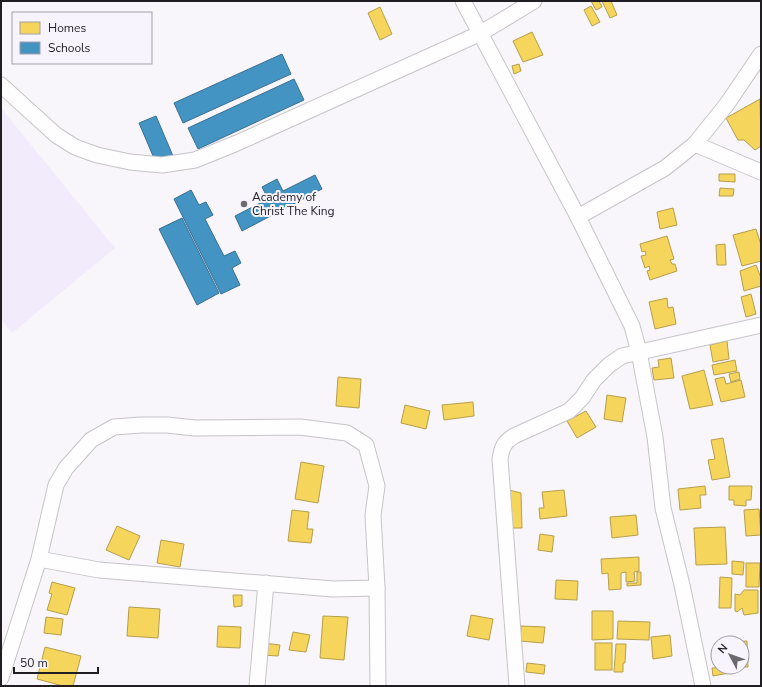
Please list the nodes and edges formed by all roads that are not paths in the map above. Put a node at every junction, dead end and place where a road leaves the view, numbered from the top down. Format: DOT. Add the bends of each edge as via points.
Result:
graph roads {
  1 [pos="463,1"];
  2 [pos="534,1"];
  3 [pos="481,34"];
  4 [pos="761,54"];
  5 [pos="1,85"];
  6 [pos="695,144"];
  7 [pos="761,172"];
  8 [pos="578,217"];
  9 [pos="761,325"];
  10 [pos="639,352"];
  11 [pos="39,559"];
  12 [pos="266,583"];
  13 [pos="377,588"];
  14 [pos="8,634"];
  15 [pos="1,678"];
  16 [pos="256,686"];
  17 [pos="378,686"];
  18 [pos="517,686"];
  19 [pos="703,686"];
  1 -- 3 [label="street"];
  2 -- 3 [label="street"];
  3 -- 5 [label="street" via="237,143 195,160 162,165 130,162 75,147 56,135"];
  3 -- 8 [label="street"];
  4 -- 6 [label="street" via="727,104"];
  6 -- 7 [label="street"];
  6 -- 8 [label="street" via="665,168"];
  8 -- 10 [label="street" via="632,326"];
  9 -- 10 [label="street"];
  10 -- 18 [label="street" via="622,356 609,365 594,380 576,406 569,411 514,436 502,448 500,459"];
  10 -- 19 [label="street" via="655,437 663,508"];
  11 -- 12 [label="street" via="99,570"];
  11 -- 13 [label="street" via="56,485 66,468 91,440 114,427 300,427 347,433 366,445 377,486 373,515"];
  11 -- 14 [label="street"];
  12 -- 13 [label="street" via="333,589"];
  12 -- 16 [label="street"];
  13 -- 17 [label="street"];
  14 -- 15 [label="street"];
}
